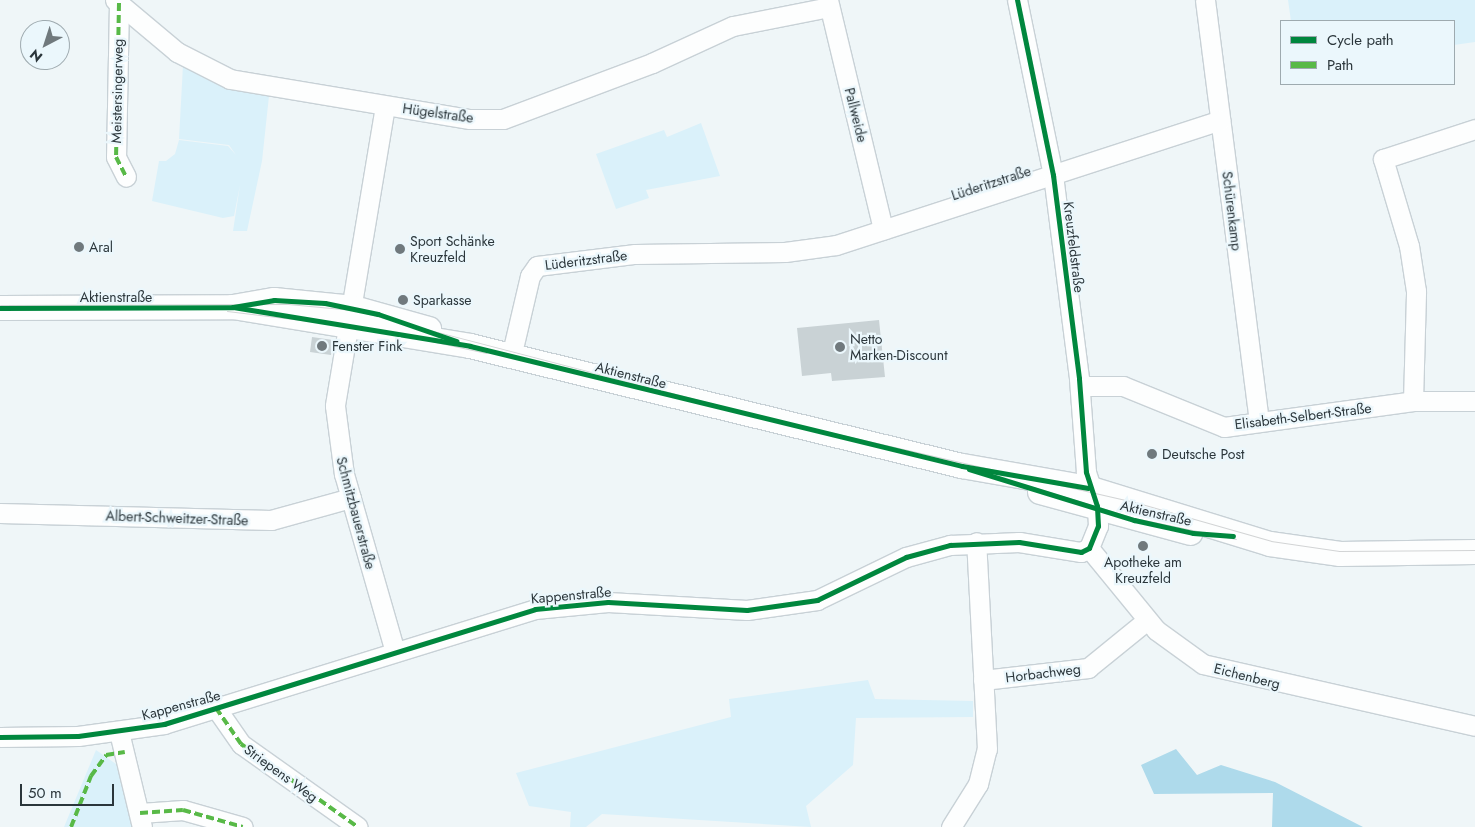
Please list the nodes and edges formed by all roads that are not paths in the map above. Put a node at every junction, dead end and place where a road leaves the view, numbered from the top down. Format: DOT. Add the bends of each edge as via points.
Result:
graph roads {
  1 [pos="1017,0"];
  2 [pos="1205,0"];
  3 [pos="117,1"];
  4 [pos="829,4"];
  5 [pos="385,106"];
  6 [pos="1220,120"];
  7 [pos="1475,129"];
  8 [pos="1053,175"];
  9 [pos="126,177"];
  10 [pos="883,229"];
  11 [pos="0,308"];
  12 [pos="351,318"];
  13 [pos="511,357"];
  14 [pos="1080,386"];
  15 [pos="1414,401"];
  16 [pos="1475,401"];
  17 [pos="1259,422"];
  18 [pos="351,498"];
  19 [pos="1093,499"];
  20 [pos="0,513"];
  21 [pos="976,542"];
  22 [pos="1089,548"];
  23 [pos="1475,552"];
  24 [pos="1147,620"];
  25 [pos="395,652"];
  26 [pos="983,680"];
  27 [pos="216,708"];
  28 [pos="1475,726"];
  29 [pos="118,732"];
  30 [pos="0,737"];
  31 [pos="141,820"];
  32 [pos="243,827"];
  33 [pos="358,827"];
  34 [pos="951,827"];
  1 -- 8 [label="street, Kreuzfeldstraße"];
  2 -- 6 [label="street, Schürenkamp"];
  3 -- 5 [label="street, Hügelstraße" via="177,52 208,71 230,79"];
  3 -- 9 [label="street, Meistersingerweg" via="116,157"];
  4 -- 5 [label="street, Hügelstraße" via="733,26 652,63 503,118 470,119"];
  4 -- 10 [label="street, Pallweide"];
  5 -- 12 [label="street, Schmitzbauerstraße"];
  6 -- 8 [label="street, Lüderitzstraße"];
  6 -- 17 [label="street, Schürenkamp"];
  7 -- 15 [label="street" via="1383,159 1409,246 1416,291"];
  8 -- 10 [label="street, Lüderitzstraße"];
  8 -- 14 [label="street, Kreuzfeldstraße"];
  10 -- 13 [label="street, Lüderitzstraße" via="810,249 635,254 534,268"];
  11 -- 12 [label="main road, Aktienstraße" via="233,307"];
  12 -- 13 [label="main road, Aktienstraße"];
  12 -- 18 [label="street, Schmitzbauerstraße" via="335,406 340,454"];
  13 -- 19 [label="main road, Aktienstraße"];
  14 -- 17 [label="street, Elisabeth-Selbert-Straße" via="1123,386 1218,426"];
  14 -- 19 [label="street, Kreuzfeldstraße"];
  15 -- 16 [label="street, Elisabeth-Selbert-Straße"];
  15 -- 17 [label="street, Elisabeth-Selbert-Straße"];
  18 -- 20 [label="street, Albert-Schweitzer-Straße" via="271,520"];
  18 -- 25 [label="street, Schmitzbauerstraße"];
  19 -- 22 [label="street" via="1098,526"];
  19 -- 23 [label="main road, Aktienstraße" via="1193,533 1232,536 1340,554"];
  21 -- 22 [label="street, Kappenstraße" via="1019,542 1081,552"];
  21 -- 25 [label="street, Kappenstraße" via="912,554 817,600 737,610 608,602 565,604 521,612"];
  21 -- 26 [label="street"];
  22 -- 24 [label="street, Eichenberg"];
  24 -- 26 [label="street, Horbachweg" via="1088,668"];
  24 -- 28 [label="street, Eichenberg" via="1174,647 1217,670"];
  25 -- 27 [label="street, Kappenstraße"];
  26 -- 34 [label="street" via="984,767 965,810"];
  27 -- 29 [label="street, Kappenstraße"];
  27 -- 33 [label="street, Striepens Weg" via="225,726 247,749"];
  29 -- 30 [label="street, Kappenstraße"];
  29 -- 31 [label="street"];
  31 -- 32 [label="street" via="183,810"];
}
